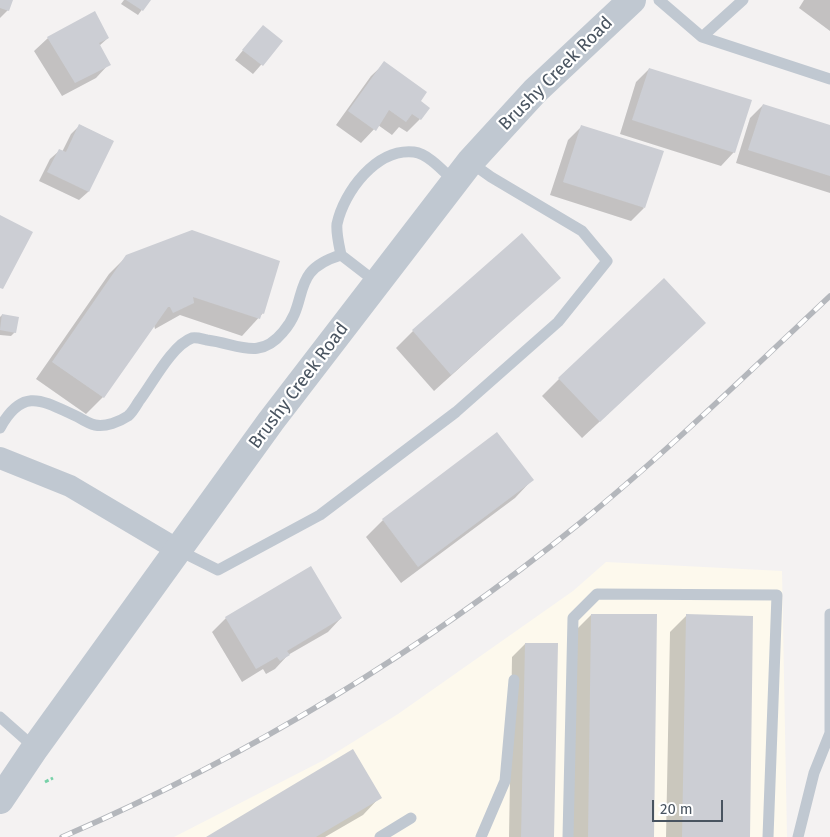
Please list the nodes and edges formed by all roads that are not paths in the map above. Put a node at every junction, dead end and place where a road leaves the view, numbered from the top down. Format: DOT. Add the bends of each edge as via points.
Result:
graph roads {
  1 [pos="632,0"];
  2 [pos="659,0"];
  3 [pos="743,0"];
  4 [pos="702,37"];
  5 [pos="830,79"];
  6 [pos="463,172"];
  7 [pos="340,255"];
  8 [pos="376,282"];
  9 [pos="0,428"];
  10 [pos="0,458"];
  11 [pos="178,550"];
  12 [pos="830,614"];
  13 [pos="514,680"];
  14 [pos="0,717"];
  15 [pos="35,748"];
  16 [pos="0,800"];
  17 [pos="411,818"];
  18 [pos="380,837"];
  19 [pos="481,837"];
  20 [pos="568,837"];
  21 [pos="768,837"];
  22 [pos="798,837"];
  1 -- 6 [label="street, Brushy Creek Road" via="535,91"];
  2 -- 4 [label="lane"];
  3 -- 4 [label="lane"];
  4 -- 5 [label="lane"];
  6 -- 7 [label="lane" via="414,152 395,155 375,164 344,202 337,226"];
  6 -- 8 [label="street, Brushy Creek Road"];
  6 -- 11 [label="lane" via="491,177 582,231 607,261 558,322 456,412 320,515 218,570"];
  7 -- 8 [label="lane"];
  7 -- 9 [label="lane" via="324,260 309,272 285,331 270,346 253,350 194,338 179,345 129,415 110,425 95,425 45,402 28,400 9,411"];
  8 -- 11 [label="street, Brushy Creek Road"];
  10 -- 11 [label="street" via="70,486"];
  11 -- 15 [label="street, Brushy Creek Road"];
  12 -- 22 [label="lane" via="830,733 814,773"];
  13 -- 19 [label="lane" via="505,781"];
  14 -- 15 [label="lane"];
  15 -- 16 [label="street, Brushy Creek Road"];
  17 -- 18 [label="lane"];
  20 -- 21 [label="lane" via="573,618 597,594 607,594 777,595"];
}
